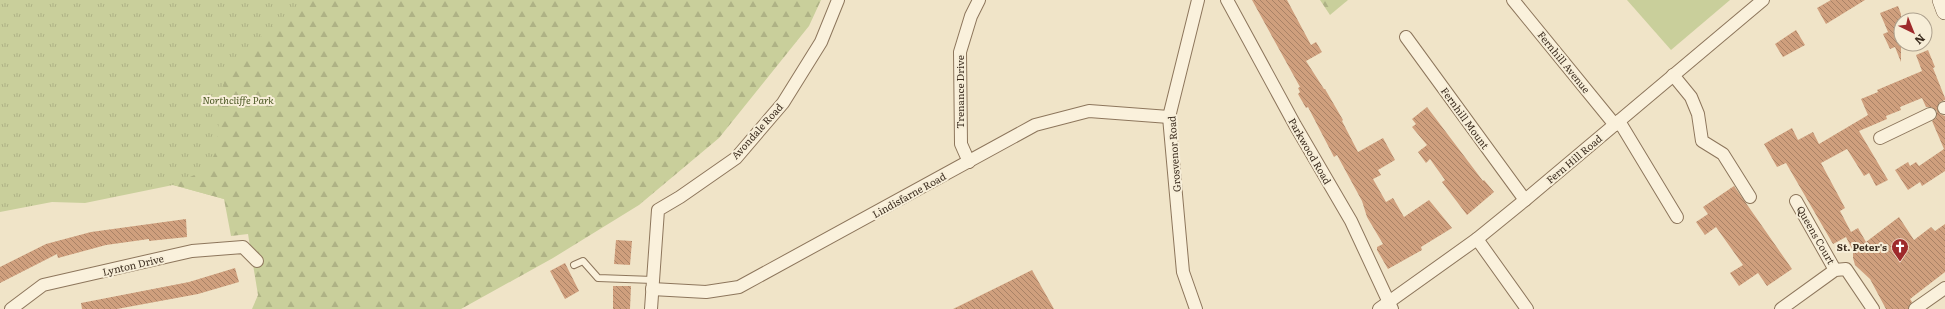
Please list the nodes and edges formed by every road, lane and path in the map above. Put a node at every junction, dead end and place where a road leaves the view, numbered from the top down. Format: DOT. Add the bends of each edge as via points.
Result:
graph roads {
  1 [pos="838,0"];
  2 [pos="978,0"];
  3 [pos="1198,0"];
  4 [pos="1227,0"];
  5 [pos="1513,0"];
  6 [pos="1762,0"];
  7 [pos="1941,0"];
  8 [pos="1945,11"];
  9 [pos="1406,36"];
  10 [pos="1673,75"];
  11 [pos="1930,114"];
  12 [pos="1169,117"];
  13 [pos="1617,123"];
  14 [pos="1880,138"];
  15 [pos="969,162"];
  16 [pos="1750,198"];
  17 [pos="1525,200"];
  18 [pos="1796,201"];
  19 [pos="1677,216"];
  20 [pos="1477,239"];
  21 [pos="257,261"];
  22 [pos="574,265"];
  23 [pos="1841,270"];
  24 [pos="652,284"];
  25 [pos="1945,288"];
  26 [pos="1387,307"];
  27 [pos="1783,308"];
  28 [pos="11,309"];
  29 [pos="651,309"];
  30 [pos="1196,309"];
  31 [pos="1527,309"];
  32 [pos="1873,309"];
  33 [pos="1915,309"];
  1 -- 24 [label="street, Avondale Road" via="821,42 774,114 736,158 658,210"];
  2 -- 15 [label="street, Trenance Drive" via="960,52 961,144"];
  3 -- 12 [label="street, Grosvenor Road"];
  4 -- 26 [label="street, Parkwood Road" via="1295,126 1351,221"];
  5 -- 13 [label="street, Fernhill Avenue"];
  6 -- 10 [label="street, Fern Hill Road"];
  7 -- 8 [label="street"];
  9 -- 17 [label="street, Fernhill Mount"];
  10 -- 13 [label="street, Fern Hill Road"];
  10 -- 16 [label="street" via="1691,97 1698,114 1702,141 1723,154"];
  11 -- 14 [label="street"];
  12 -- 15 [label="street, Lindisfarne Road" via="1089,111 1035,125"];
  12 -- 30 [label="street, Grosvenor Road" via="1183,272"];
  13 -- 17 [label="street, Fern Hill Road"];
  13 -- 19 [label="street, Fernhill Avenue"];
  15 -- 24 [label="street, Lindisfarne Road" via="738,287 706,292"];
  17 -- 20 [label="street, Fern Hill Road"];
  18 -- 23 [label="street, Queens Court"];
  20 -- 26 [label="street, Fern Hill Road"];
  20 -- 31 [label="street"];
  21 -- 28 [label="street, Lynton Drive" via="243,247 192,251 43,285"];
  22 -- 24 [label="lane" via="584,261 598,278"];
  23 -- 27 [label="street"];
  23 -- 32 [label="street, Queens Court"];
  24 -- 29 [label="street, Avondale Road"];
  25 -- 33 [label="street"];
}
